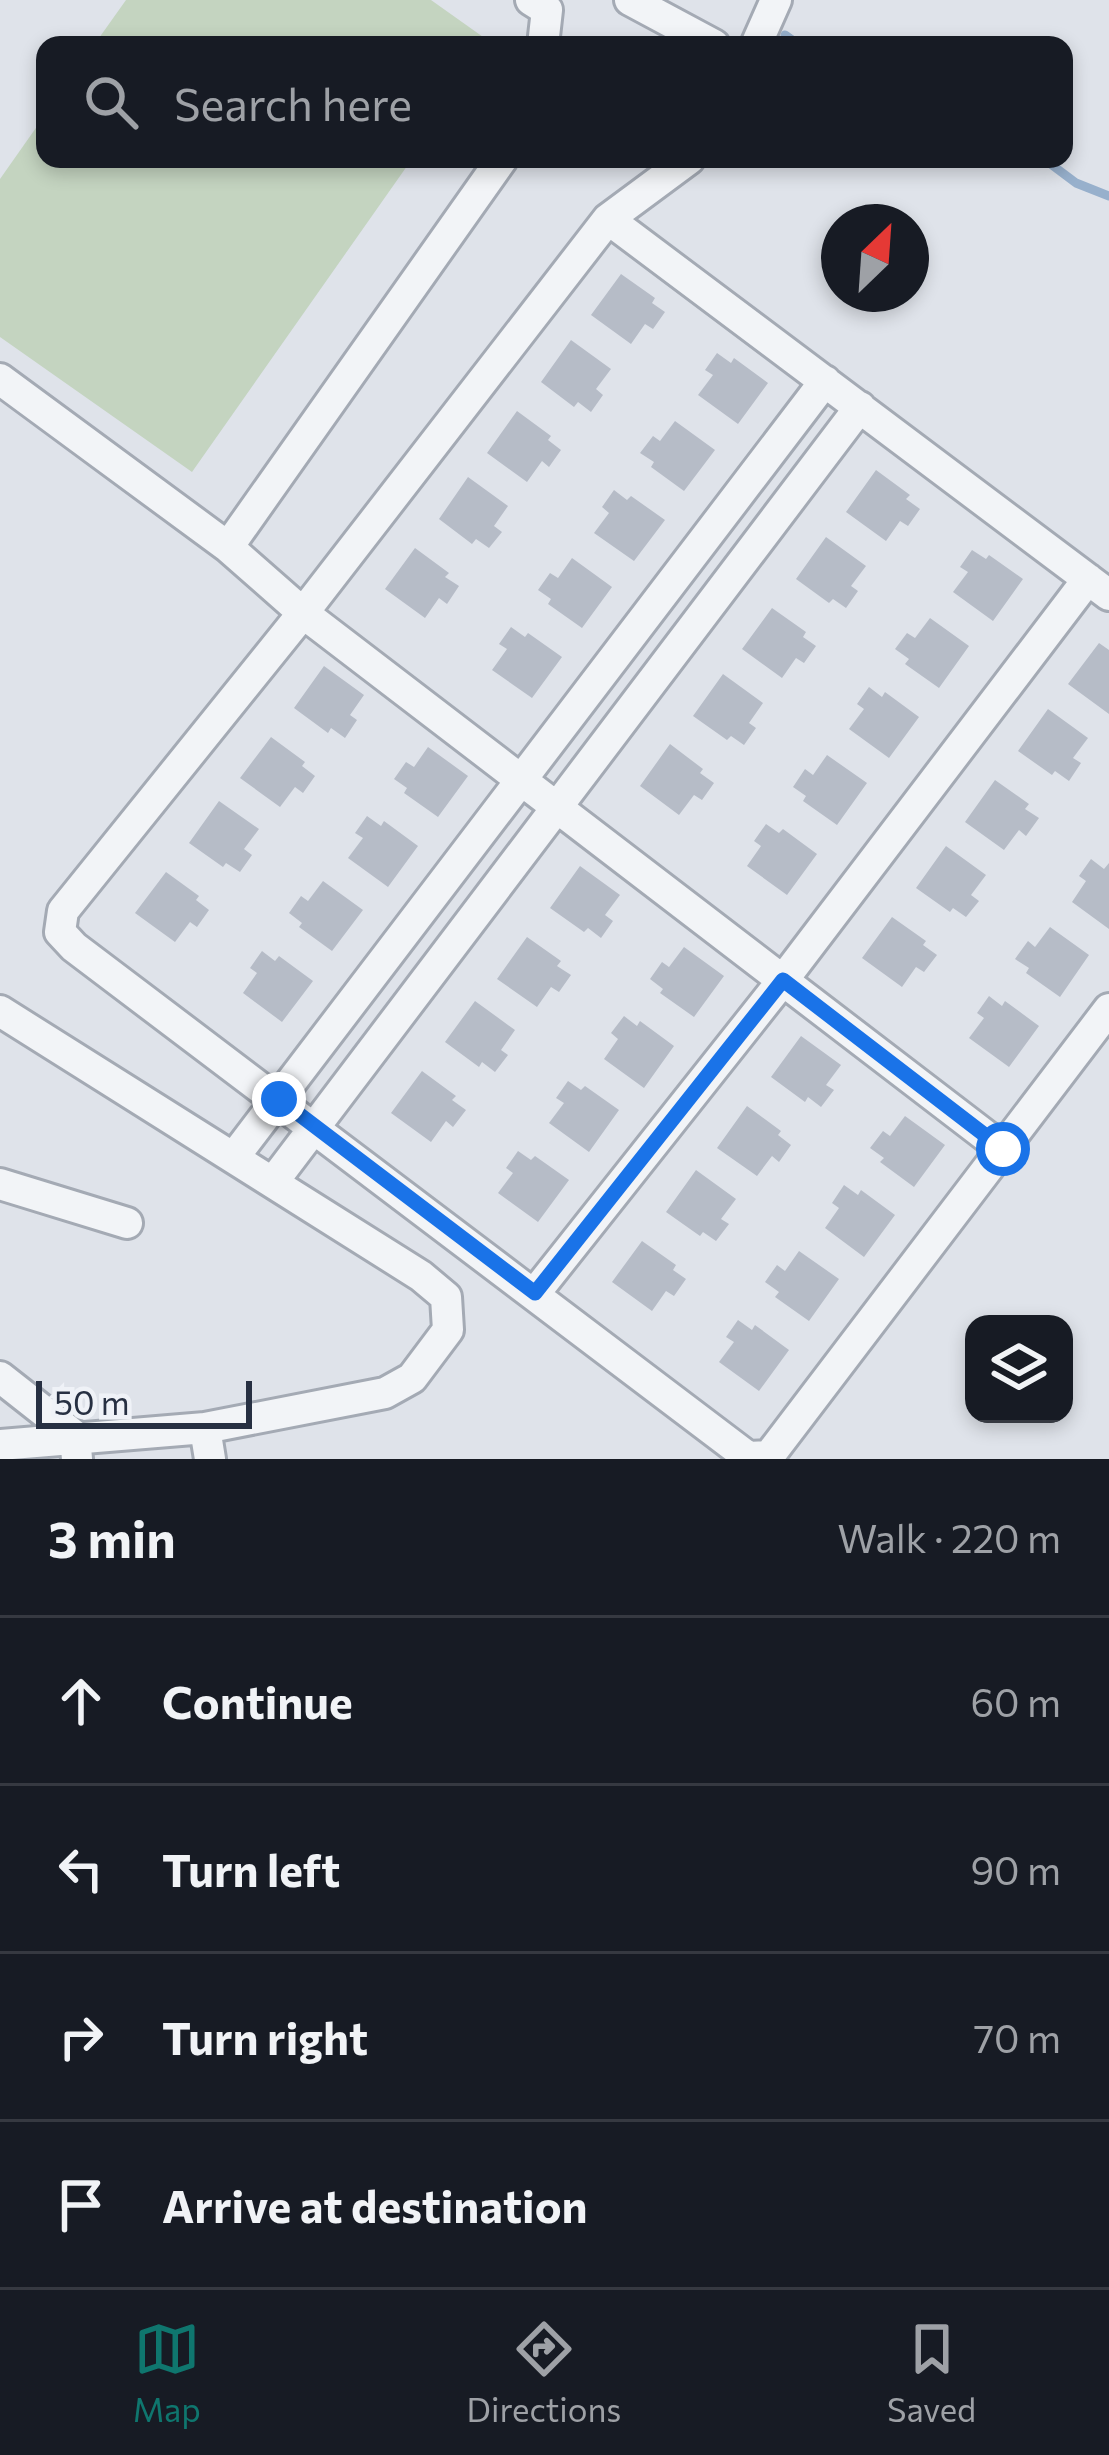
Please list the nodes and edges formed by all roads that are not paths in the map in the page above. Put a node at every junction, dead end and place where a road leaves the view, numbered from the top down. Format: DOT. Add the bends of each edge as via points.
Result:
graph roads {
  1 [pos="531,0"];
  2 [pos="630,0"];
  3 [pos="776,0"];
  4 [pos="544,36"];
  5 [pos="697,36"];
  6 [pos="761,36"];
  7 [pos="496,168"];
  8 [pos="676,168"];
  9 [pos="608,219"];
  10 [pos="0,379"];
  11 [pos="825,382"];
  12 [pos="860,407"];
  13 [pos="228,547"];
  14 [pos="1098,587"];
  15 [pos="302,613"];
  16 [pos="521,780"];
  17 [pos="557,807"];
  18 [pos="783,980"];
  19 [pos="1109,1009"];
  20 [pos="0,1011"];
  21 [pos="279,1099"];
  22 [pos="315,1127"];
  23 [pos="1003,1149"];
  24 [pos="234,1157"];
  25 [pos="273,1182"];
  26 [pos="0,1184"];
  27 [pos="127,1223"];
  28 [pos="535,1293"];
  29 [pos="0,1377"];
  30 [pos="207,1443"];
  31 [pos="0,1444"];
  32 [pos="76,1448"];
  1 -- 4 [label="street" via="547,10"];
  2 -- 5 [label="street"];
  3 -- 6 [label="street"];
  7 -- 13 [label="street"];
  8 -- 9 [label="street"];
  9 -- 11 [label="street"];
  9 -- 15 [label="street"];
  10 -- 13 [label="street"];
  11 -- 12 [label="street"];
  11 -- 16 [label="street"];
  12 -- 14 [label="street"];
  12 -- 17 [label="street"];
  13 -- 15 [label="street"];
  14 -- 18 [label="street"];
  15 -- 16 [label="street"];
  15 -- 21 [label="street" via="63,911 60,932"];
  16 -- 17 [label="street"];
  16 -- 21 [label="street"];
  17 -- 18 [label="street"];
  17 -- 22 [label="street"];
  18 -- 23 [label="street"];
  18 -- 28 [label="street"];
  19 -- 23 [label="street"];
  20 -- 24 [label="street"];
  21 -- 22 [label="street"];
  21 -- 24 [label="street"];
  22 -- 25 [label="street"];
  22 -- 28 [label="street"];
  23 -- 28 [label="street" via="769,1456 748,1457"];
  24 -- 25 [label="street"];
  25 -- 30 [label="street" via="434,1286 446,1297 448,1330 412,1378 386,1393"];
  26 -- 27 [label="street"];
  29 -- 32 [label="street"];
  30 -- 32 [label="street"];
  31 -- 32 [label="street"];
}
